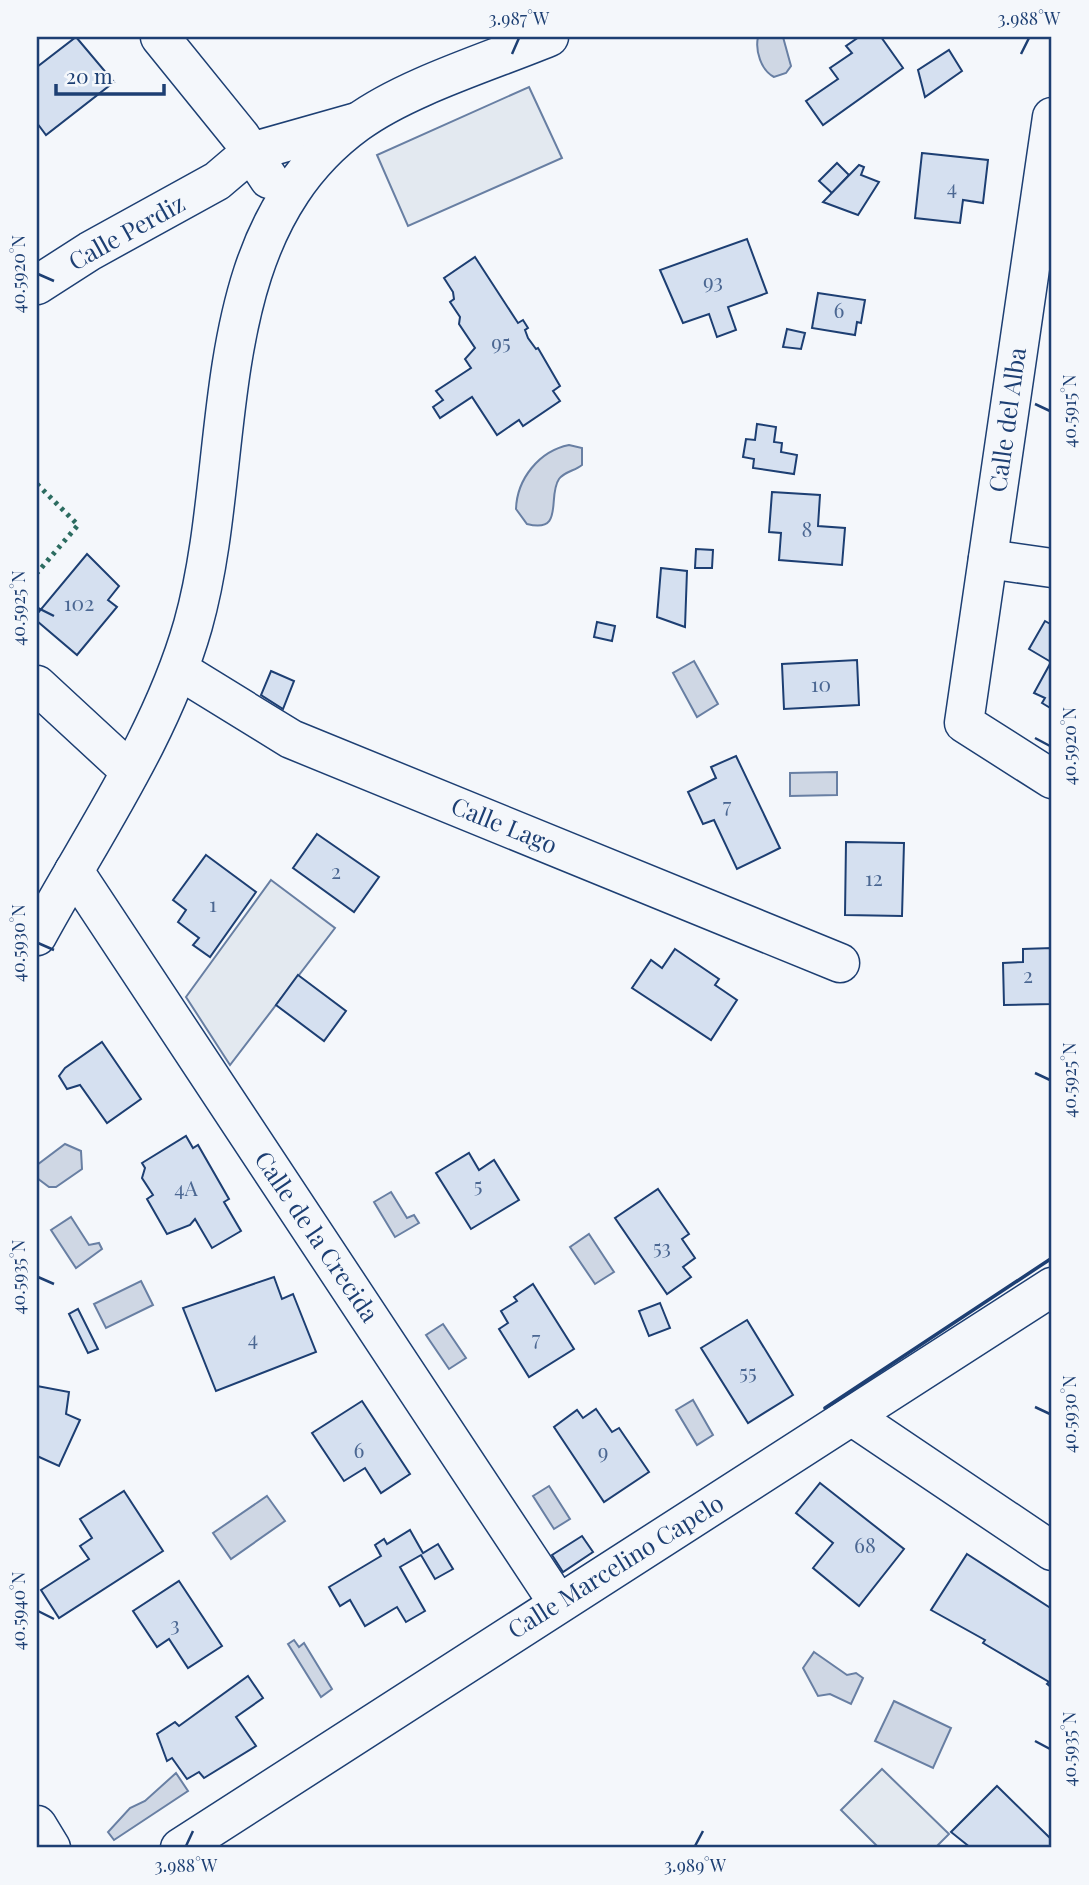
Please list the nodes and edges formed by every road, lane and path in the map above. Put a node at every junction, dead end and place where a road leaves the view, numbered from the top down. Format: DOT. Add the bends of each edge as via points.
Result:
graph roads {
  1 [pos="160,37"];
  2 [pos="549,37"];
  3 [pos="1052,117"];
  4 [pos="358,122"];
  5 [pos="273,169"];
  6 [pos="217,181"];
  7 [pos="269,228"];
  8 [pos="37,285"];
  9 [pos="988,559"];
  10 [pos="1052,568"];
  11 [pos="179,670"];
  12 [pos="37,685"];
  13 [pos="130,771"];
  14 [pos="1052,779"];
  15 [pos="74,871"];
  16 [pos="37,936"];
  17 [pos="840,963"];
  18 [pos="1052,1287"];
  19 [pos="853,1417"];
  20 [pos="1052,1551"];
  21 [pos="558,1603"];
  22 [pos="37,1825"];
  23 [pos="51,1848"];
  24 [pos="180,1848"];
  1 -- 5 [label="street"];
  2 -- 4 [label="street" via="395,100"];
  3 -- 9 [label="street, Calle del Alba"];
  4 -- 5 [label="street, Calle Perdiz"];
  4 -- 5 [label="street" via="319,155"];
  5 -- 6 [label="street, Calle Perdiz"];
  5 -- 7 [label="street"];
  6 -- 7 [label="street" via="257,198"];
  6 -- 8 [label="street, Calle Perdiz"];
  7 -- 11 [label="street" via="240,317 204,577"];
  9 -- 10 [label="street"];
  9 -- 14 [label="street, Calle del Alba" via="964,723"];
  11 -- 13 [label="street"];
  11 -- 17 [label="street, Calle Lago" via="291,740"];
  12 -- 13 [label="street"];
  13 -- 15 [label="street"];
  15 -- 16 [label="street"];
  15 -- 21 [label="street, Calle de la Crecida"];
  18 -- 19 [label="street, Calle Marcelino Capelo"];
  19 -- 20 [label="street"];
  19 -- 21 [label="street, Calle Marcelino Capelo"];
  21 -- 24 [label="street, Calle Marcelino Capelo"];
  22 -- 23 [label="street"];
}
